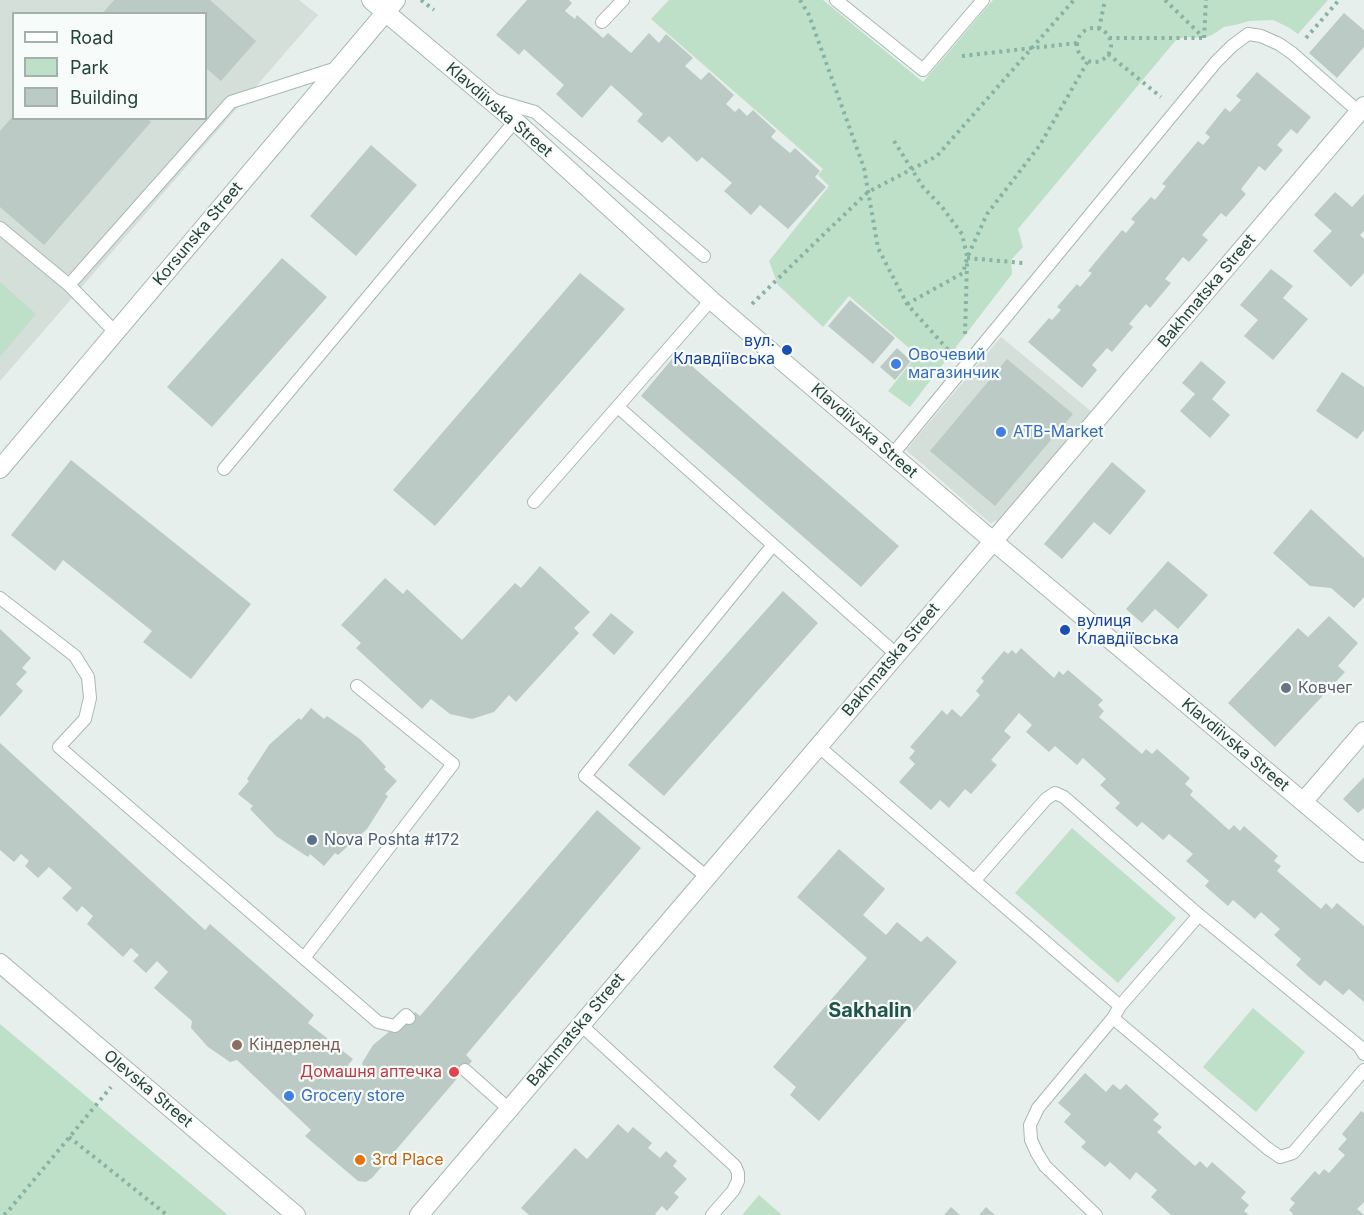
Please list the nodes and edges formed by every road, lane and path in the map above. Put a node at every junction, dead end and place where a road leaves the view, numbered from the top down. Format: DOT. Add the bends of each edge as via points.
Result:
graph roads {
  1 [pos="371,0"];
  2 [pos="421,0"];
  3 [pos="623,0"];
  4 [pos="800,0"];
  5 [pos="836,0"];
  6 [pos="983,0"];
  7 [pos="1074,0"];
  8 [pos="1106,0"];
  9 [pos="1165,0"];
  10 [pos="1206,0"];
  11 [pos="1339,0"];
  12 [pos="391,6"];
  13 [pos="434,10"];
  14 [pos="602,22"];
  15 [pos="1099,29"];
  16 [pos="1109,38"];
  17 [pos="1204,38"];
  18 [pos="1077,43"];
  19 [pos="1031,48"];
  20 [pos="1292,53"];
  21 [pos="1107,54"];
  22 [pos="933,58"];
  23 [pos="1089,61"];
  24 [pos="1216,62"];
  25 [pos="340,67"];
  26 [pos="487,99"];
  27 [pos="1361,109"];
  28 [pos="1176,110"];
  29 [pos="515,122"];
  30 [pos="894,141"];
  31 [pos="911,170"];
  32 [pos="868,192"];
  33 [pos="0,228"];
  34 [pos="704,256"];
  35 [pos="967,258"];
  36 [pos="1048,266"];
  37 [pos="69,285"];
  38 [pos="711,300"];
  39 [pos="908,304"];
  40 [pos="736,321"];
  41 [pos="115,332"];
  42 [pos="964,368"];
  43 [pos="618,407"];
  44 [pos="892,455"];
  45 [pos="0,469"];
  46 [pos="224,469"];
  47 [pos="534,502"];
  48 [pos="993,541"];
  49 [pos="773,545"];
  50 [pos="0,598"];
  51 [pos="896,654"];
  52 [pos="357,686"];
  53 [pos="1364,731"];
  54 [pos="818,746"];
  55 [pos="1303,802"];
  56 [pos="1364,853"];
  57 [pos="707,877"];
  58 [pos="975,880"];
  59 [pos="1199,915"];
  60 [pos="304,958"];
  61 [pos="0,963"];
  62 [pos="1120,1006"];
  63 [pos="409,1018"];
  64 [pos="1113,1018"];
  65 [pos="581,1025"];
  66 [pos="1364,1054"];
  67 [pos="125,1070"];
  68 [pos="465,1070"];
  69 [pos="1364,1070"];
  70 [pos="509,1109"];
  71 [pos="69,1137"];
  72 [pos="4,1215"];
  73 [pos="167,1215"];
  74 [pos="296,1215"];
  75 [pos="418,1215"];
  76 [pos="712,1215"];
  77 [pos="1096,1215"];
  1 -- 12 [label="street, Klavdiivska Street"];
  2 -- 13 [label="path"];
  3 -- 14 [label="lane"];
  4 -- 32 [label="path" via="809,15 864,168"];
  5 -- 22 [label="lane" via="923,70"];
  6 -- 22 [label="lane"];
  7 -- 19 [label="path"];
  8 -- 15 [label="path"];
  9 -- 17 [label="path"];
  10 -- 17 [label="path"];
  11 -- 20 [label="path"];
  12 -- 25 [label="street, Korsunska Street"];
  12 -- 26 [label="street, Klavdiivska Street"];
  15 -- 16 [label="path"];
  15 -- 18 [label="path" via="1085,30"];
  16 -- 17 [label="path"];
  16 -- 21 [label="path"];
  17 -- 24 [label="path"];
  18 -- 19 [label="path"];
  18 -- 23 [label="path" via="1080,54"];
  19 -- 22 [label="path"];
  19 -- 31 [label="path" via="936,156"];
  20 -- 24 [label="lane" via="1261,36 1248,34"];
  20 -- 27 [label="lane"];
  21 -- 23 [label="path" via="1099,61"];
  21 -- 28 [label="path"];
  23 -- 35 [label="path" via="1040,145 987,214"];
  24 -- 28 [label="lane"];
  25 -- 37 [label="lane" via="231,102"];
  25 -- 41 [label="street, Korsunska Street"];
  26 -- 29 [label="street, Klavdiivska Street"];
  26 -- 34 [label="lane" via="535,112"];
  27 -- 48 [label="street, Bakhmatska Street"];
  28 -- 36 [label="lane"];
  29 -- 38 [label="street, Klavdiivska Street"];
  29 -- 46 [label="lane"];
  30 -- 31 [label="path"];
  31 -- 32 [label="path"];
  31 -- 35 [label="path" via="962,234"];
  32 -- 39 [label="path" via="878,248"];
  32 -- 40 [label="path"];
  33 -- 37 [label="lane"];
  35 -- 36 [label="path"];
  35 -- 39 [label="path" via="963,273"];
  35 -- 42 [label="path"];
  36 -- 42 [label="lane"];
  37 -- 41 [label="lane"];
  38 -- 40 [label="street, Klavdiivska Street"];
  38 -- 43 [label="lane"];
  39 -- 42 [label="path"];
  40 -- 44 [label="street, Klavdiivska Street"];
  41 -- 45 [label="street, Korsunska Street"];
  42 -- 44 [label="lane"];
  43 -- 47 [label="lane"];
  43 -- 49 [label="lane"];
  44 -- 48 [label="street, Klavdiivska Street"];
  48 -- 51 [label="street, Bakhmatska Street"];
  48 -- 55 [label="street, Klavdiivska Street"];
  49 -- 51 [label="lane"];
  49 -- 57 [label="lane" via="585,776"];
  50 -- 60 [label="lane" via="75,656 88,677 90,698 85,719 59,747"];
  51 -- 54 [label="street, Bakhmatska Street"];
  52 -- 60 [label="lane" via="453,764"];
  53 -- 55 [label="street"];
  54 -- 57 [label="street, Bakhmatska Street"];
  54 -- 58 [label="lane"];
  55 -- 56 [label="street, Klavdiivska Street"];
  57 -- 65 [label="street, Bakhmatska Street"];
  58 -- 59 [label="lane" via="1055,793 1065,797"];
  58 -- 62 [label="lane"];
  59 -- 62 [label="lane"];
  59 -- 66 [label="lane"];
  60 -- 63 [label="lane" via="378,1022 395,1026 406,1015"];
  61 -- 67 [label="street, Olevska Street"];
  62 -- 64 [label="lane"];
  64 -- 69 [label="lane" via="1280,1157 1293,1153"];
  64 -- 77 [label="lane" via="1038,1108 1030,1125 1031,1140 1045,1166"];
  65 -- 70 [label="street, Bakhmatska Street"];
  65 -- 76 [label="lane" via="735,1166 738,1181"];
  67 -- 71 [label="path"];
  67 -- 74 [label="street, Olevska Street"];
  68 -- 70 [label="lane"];
  70 -- 75 [label="street, Bakhmatska Street"];
  71 -- 72 [label="path"];
  71 -- 73 [label="path"];
}
